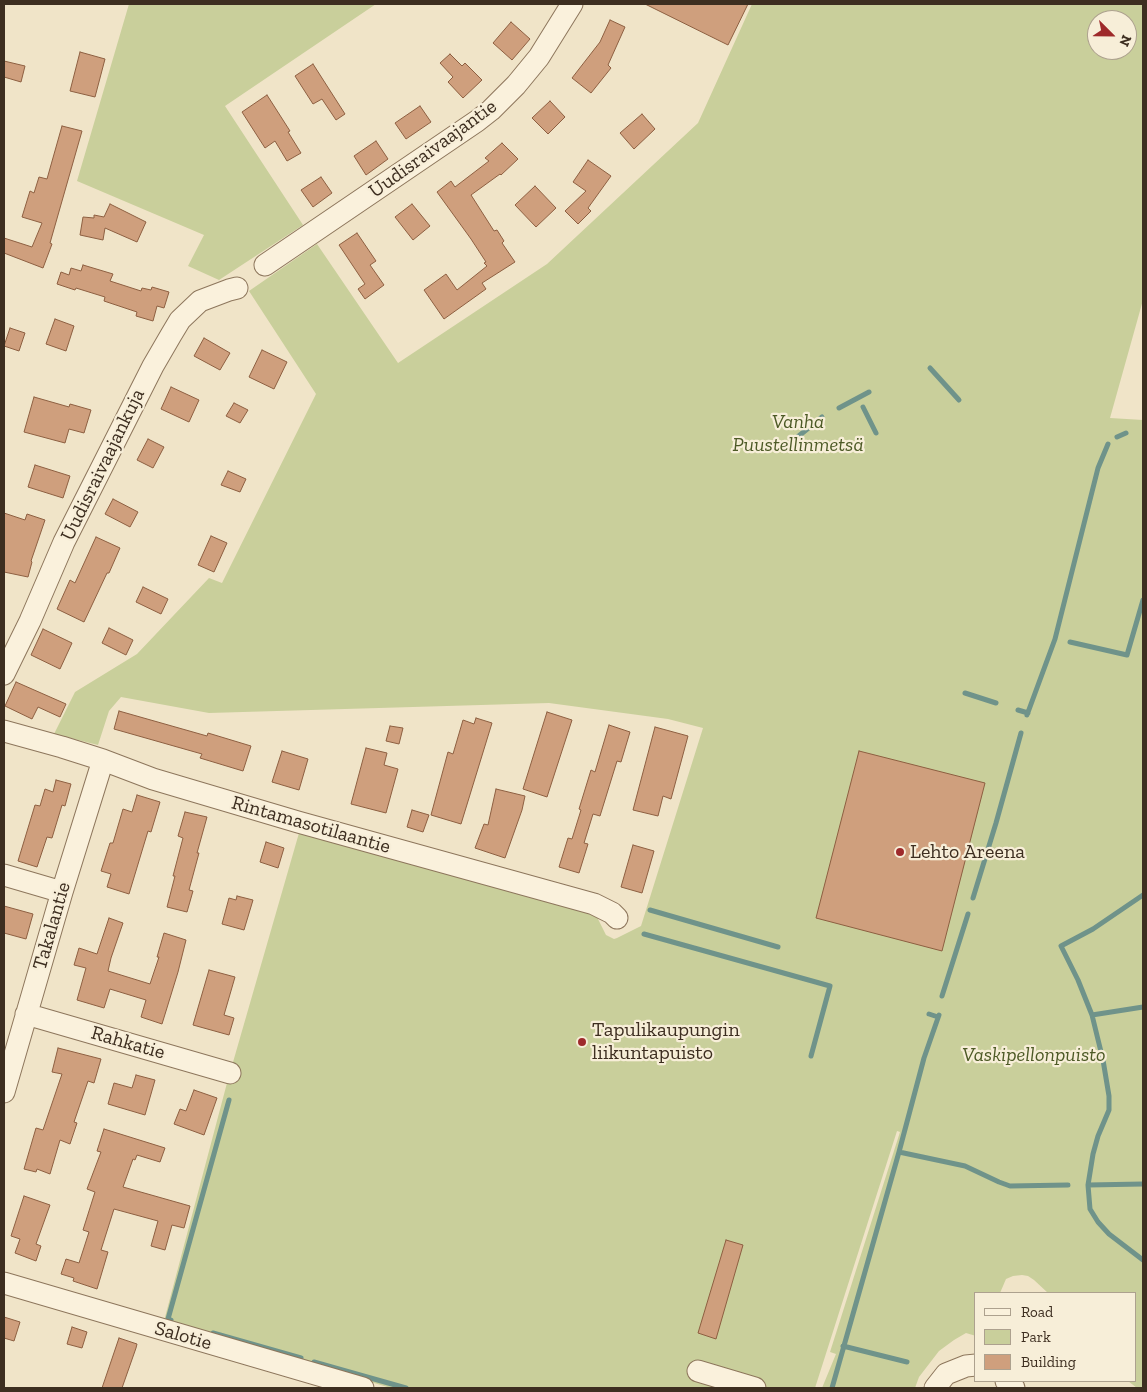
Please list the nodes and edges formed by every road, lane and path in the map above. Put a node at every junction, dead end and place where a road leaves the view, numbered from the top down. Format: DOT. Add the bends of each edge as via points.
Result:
graph roads {
  1 [pos="572,4"];
  2 [pos="265,266"];
  3 [pos="237,288"];
  4 [pos="4,674"];
  5 [pos="4,731"];
  6 [pos="103,760"];
  7 [pos="4,875"];
  8 [pos="62,892"];
  9 [pos="617,918"];
  10 [pos="26,1014"];
  11 [pos="230,1073"];
  12 [pos="4,1092"];
  13 [pos="4,1283"];
  14 [pos="974,1365"];
  15 [pos="698,1370"];
  16 [pos="363,1388"];
  17 [pos="754,1388"];
  18 [pos="935,1388"];
  1 -- 2 [label="street, Uudisraivaajantie" via="539,57 491,110"];
  3 -- 4 [label="street, Uudisraivaajankuja" via="200,301 180,320 152,366 64,542"];
  5 -- 6 [label="street, Rintamasotilaantie"];
  6 -- 8 [label="street, Takalantie"];
  6 -- 9 [label="street, Rintamasotilaantie" via="153,779 298,822 594,904"];
  7 -- 8 [label="street"];
  8 -- 10 [label="street, Takalantie"];
  10 -- 11 [label="street, Rahkatie"];
  10 -- 12 [label="street, Takalantie"];
  13 -- 16 [label="street, Salotie"];
  14 -- 18 [label="street" via="946,1374"];
  15 -- 17 [label="street"];
}
